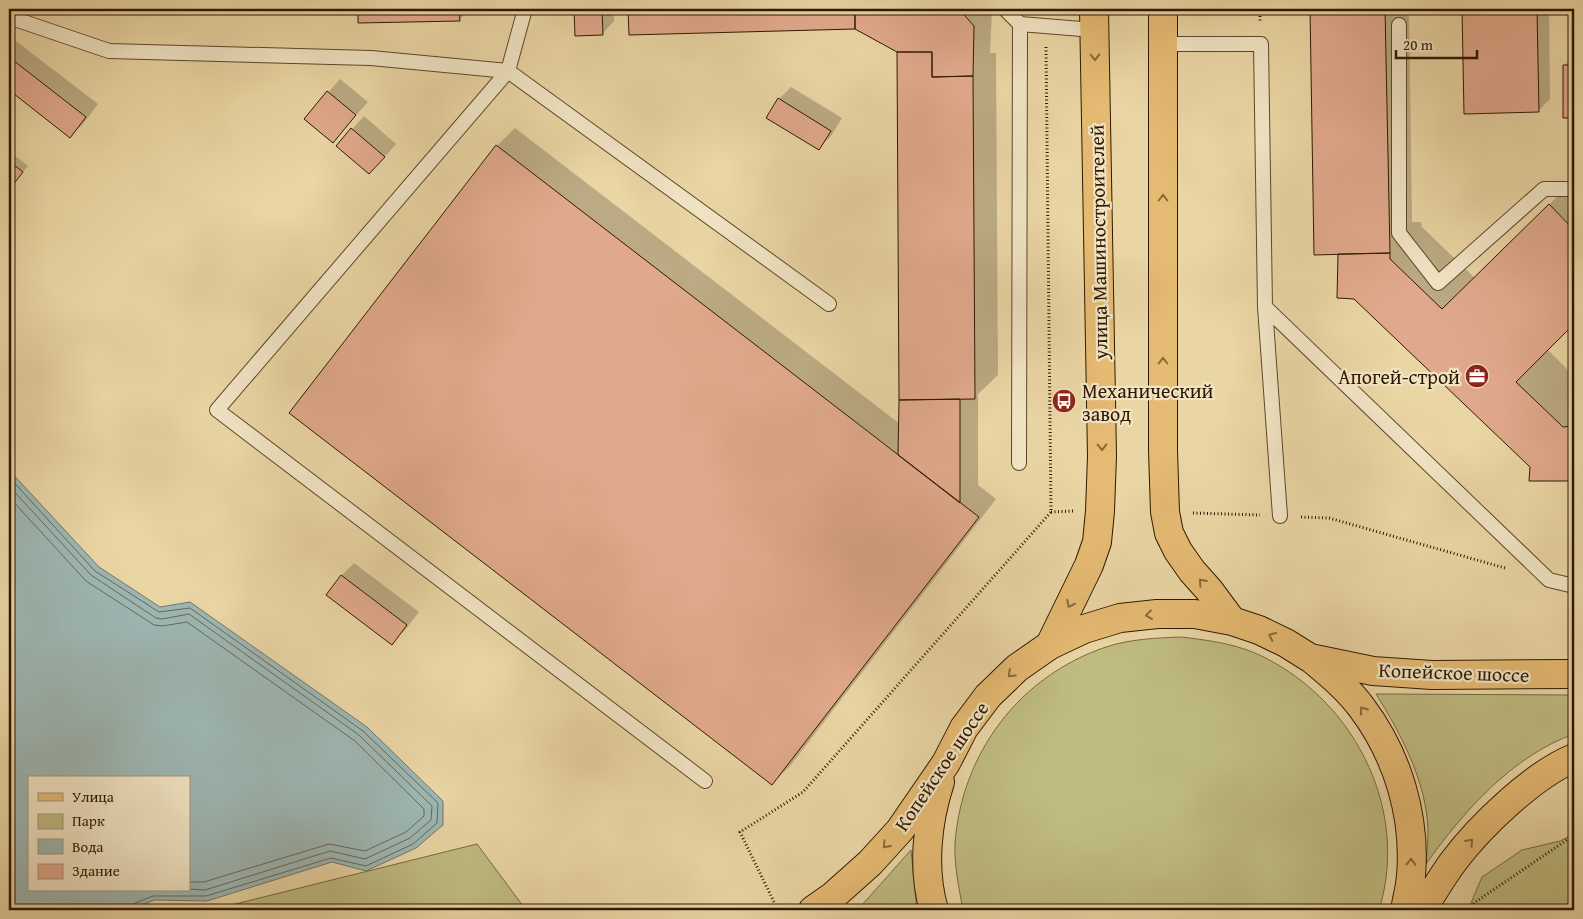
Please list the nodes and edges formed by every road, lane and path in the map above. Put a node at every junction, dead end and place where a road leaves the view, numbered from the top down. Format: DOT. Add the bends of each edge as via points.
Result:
graph roads {
  1 [pos="525,9"];
  2 [pos="1005,9"];
  3 [pos="1163,9"];
  4 [pos="9,16"];
  5 [pos="1094,19"];
  6 [pos="1020,24"];
  7 [pos="1399,25"];
  8 [pos="1046,27"];
  9 [pos="1163,44"];
  10 [pos="508,70"];
  11 [pos="1574,188"];
  12 [pos="829,304"];
  13 [pos="1265,306"];
  14 [pos="1019,463"];
  15 [pos="1082,511"];
  16 [pos="1050,512"];
  17 [pos="1190,513"];
  18 [pos="1280,516"];
  19 [pos="1549,580"];
  20 [pos="1574,586"];
  21 [pos="1232,621"];
  22 [pos="1050,645"];
  23 [pos="1310,658"];
  24 [pos="1574,674"];
  25 [pos="1574,758"];
  26 [pos="946,763"];
  27 [pos="706,781"];
  28 [pos="1574,835"];
  29 [pos="774,902"];
  30 [pos="813,910"];
  31 [pos="934,910"];
  32 [pos="1405,910"];
  33 [pos="1422,910"];
  34 [pos="1470,910"];
  1 -- 10 [label="lane"];
  2 -- 6 [label="lane"];
  3 -- 9 [label="main road"];
  4 -- 10 [label="lane" via="109,51 371,58"];
  5 -- 8 [label="lane"];
  5 -- 22 [label="main road, улица Машиностроителей, one-way" via="1102,456 1100,511 1089,565"];
  6 -- 8 [label="lane"];
  6 -- 14 [label="lane"];
  7 -- 11 [label="lane" via="1399,233 1438,283 1544,189"];
  8 -- 16 [label="path"];
  9 -- 13 [label="lane" via="1260,44"];
  21 -- 9 [label="main road, one-way" via="1178,551 1169,533 1165,512"];
  10 -- 12 [label="lane"];
  10 -- 27 [label="lane" via="216,410"];
  13 -- 18 [label="lane"];
  13 -- 19 [label="lane"];
  15 -- 16 [label="path"];
  16 -- 29 [label="path" via="803,792 740,832"];
  17 -- 18 [label="path"];
  18 -- 19 [label="path" via="1329,518"];
  19 -- 20 [label="lane"];
  21 -- 22 [label="main road, Копейское шоссе, one-way" via="1195,614 1120,618 1084,629"];
  23 -- 21 [label="main road, Копейское шоссе, one-way" via="1277,638"];
  22 -- 26 [label="main road, Копейское шоссе, one-way" via="1017,668 988,696 964,728"];
  23 -- 24 [label="main road, Копейское шоссе" via="1373,671 1432,675"];
  32 -- 23 [label="main road, one-way" via="1411,876 1412,840 1397,770 1382,738 1362,708 1338,681"];
  33 -- 25 [label="main road, one-way" via="1453,862 1508,803 1537,780"];
  26 -- 30 [label="main road, Копейское шоссе, one-way" via="900,830 863,870"];
  26 -- 31 [label="main road" via="929,833 928,870"];
  28 -- 34 [label="path" via="1474,903"];
}
